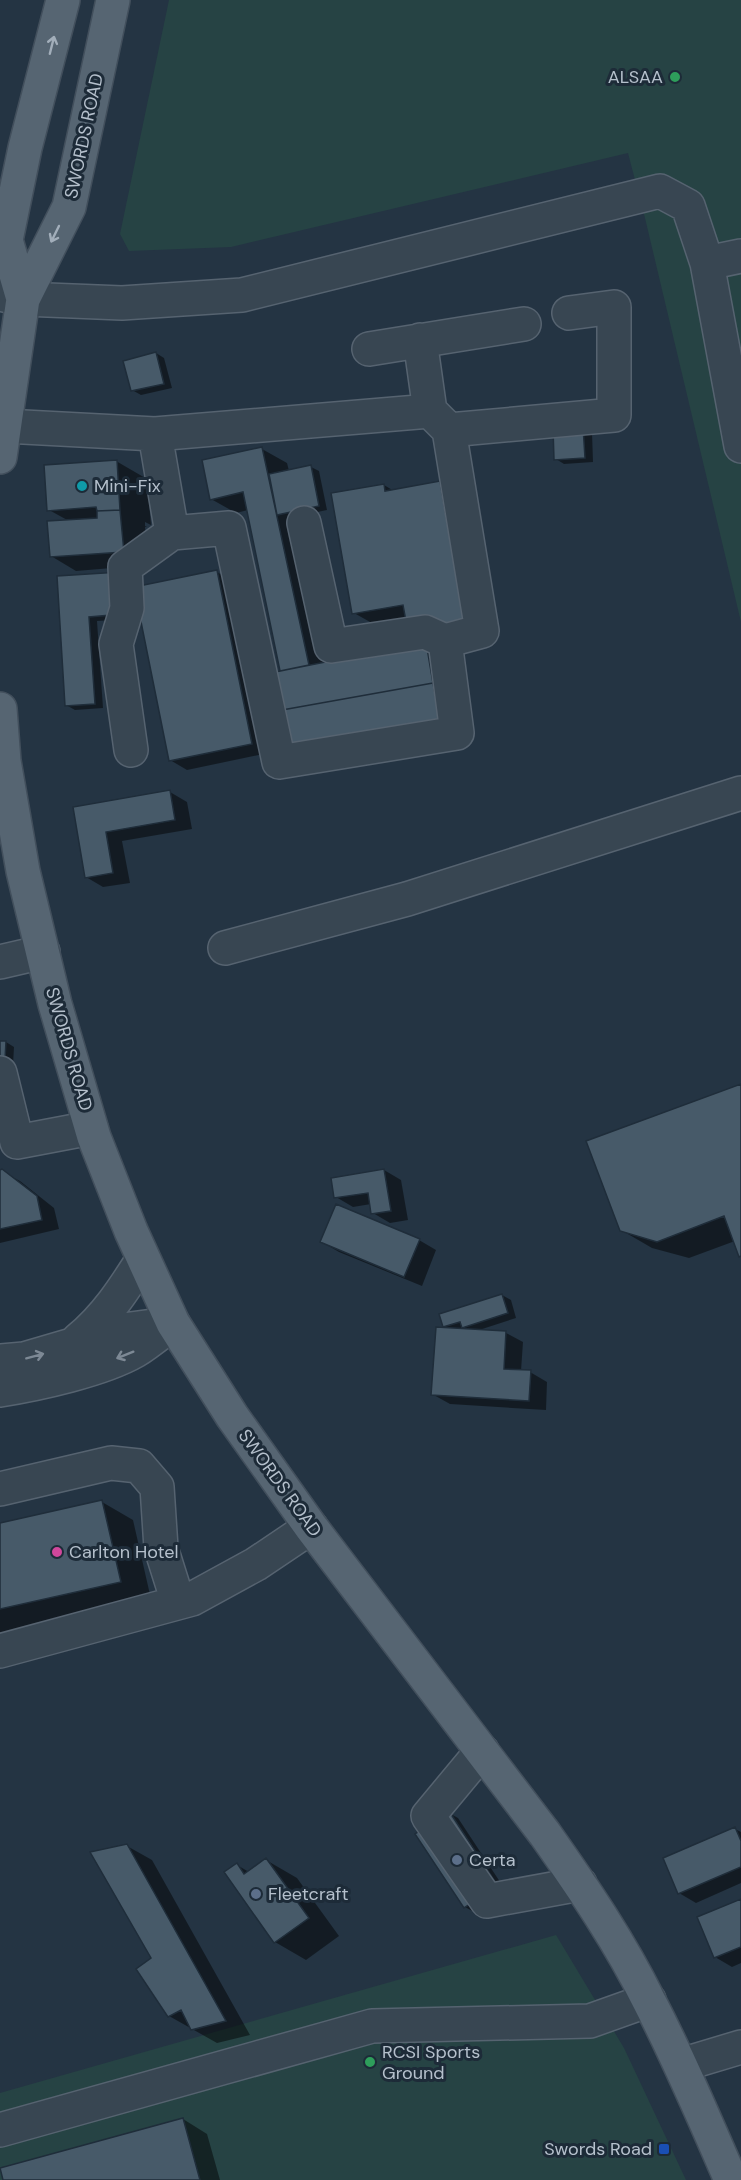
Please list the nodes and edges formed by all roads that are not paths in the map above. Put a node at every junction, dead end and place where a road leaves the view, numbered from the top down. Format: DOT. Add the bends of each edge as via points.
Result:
graph roads {
  1 [pos="63,0"];
  2 [pos="112,0"];
  3 [pos="40,90"];
  4 [pos="0,152"];
  5 [pos="741,256"];
  6 [pos="707,263"];
  7 [pos="8,300"];
  8 [pos="569,314"];
  9 [pos="524,324"];
  10 [pos="420,339"];
  11 [pos="369,349"];
  12 [pos="736,388"];
  13 [pos="440,421"];
  14 [pos="155,434"];
  15 [pos="2,442"];
  16 [pos="741,446"];
  17 [pos="304,523"];
  18 [pos="172,533"];
  19 [pos="445,641"];
  20 [pos="0,709"];
  21 [pos="130,750"];
  22 [pos="741,793"];
  23 [pos="6,810"];
  24 [pos="225,948"];
  25 [pos="43,952"];
  26 [pos="0,962"];
  27 [pos="0,1073"];
  28 [pos="91,1128"];
  29 [pos="8,1142"];
  30 [pos="143,1259"];
  31 [pos="173,1323"];
  32 [pos="70,1347"];
  33 [pos="0,1361"];
  34 [pos="0,1390"];
  35 [pos="0,1489"];
  36 [pos="311,1527"];
  37 [pos="178,1602"];
  38 [pos="0,1651"];
  39 [pos="482,1751"];
  40 [pos="580,1884"];
  41 [pos="649,2000"];
  42 [pos="741,2047"];
  43 [pos="681,2066"];
  44 [pos="0,2130"];
  45 [pos="731,2180"];
  3 -- 1 [label="main road, SWORDS ROAD, one-way"];
  2 -- 7 [label="main road, SWORDS ROAD, one-way" via="69,207"];
  3 -- 4 [label="main road"];
  3 -- 7 [label="main road, SWORDS ROAD" via="6,240"];
  5 -- 6 [label="lane"];
  6 -- 7 [label="lane" via="688,206 660,191 242,295 122,303"];
  6 -- 12 [label="lane"];
  7 -- 15 [label="main road, SWORDS ROAD"];
  8 -- 13 [label="lane" via="615,307 614,415"];
  9 -- 10 [label="lane"];
  10 -- 11 [label="lane"];
  10 -- 13 [label="lane"];
  12 -- 16 [label="lane"];
  13 -- 14 [label="lane"];
  13 -- 19 [label="lane" via="482,631"];
  14 -- 15 [label="lane"];
  14 -- 18 [label="lane"];
  17 -- 19 [label="lane" via="331,646 425,632"];
  18 -- 19 [label="lane" via="229,528 279,762 458,733"];
  18 -- 21 [label="lane" via="125,567 127,608 116,644"];
  20 -- 23 [label="main road, SWORDS ROAD"];
  22 -- 24 [label="lane" via="408,899"];
  23 -- 25 [label="main road, SWORDS ROAD"];
  25 -- 26 [label="lane"];
  25 -- 28 [label="main road, SWORDS ROAD"];
  27 -- 29 [label="lane"];
  28 -- 29 [label="lane"];
  28 -- 30 [label="main road, SWORDS ROAD"];
  30 -- 31 [label="main road, SWORDS ROAD"];
  30 -- 32 [label="lane" via="112,1308"];
  31 -- 32 [label="lane" via="123,1330"];
  31 -- 34 [label="lane, one-way" via="134,1351 99,1365"];
  31 -- 36 [label="main road, SWORDS ROAD" via="232,1416"];
  33 -- 32 [label="lane, one-way"];
  35 -- 37 [label="lane" via="111,1463 139,1466 157,1487 161,1548"];
  36 -- 37 [label="lane" via="256,1564 192,1599"];
  36 -- 39 [label="main road, SWORDS ROAD"];
  37 -- 38 [label="lane"];
  39 -- 40 [label="main road, SWORDS ROAD"];
  39 -- 40 [label="lane" via="428,1816 488,1901"];
  40 -- 41 [label="main road, SWORDS ROAD"];
  41 -- 43 [label="main road, SWORDS ROAD"];
  41 -- 44 [label="lane" via="590,2021 372,2026"];
  42 -- 43 [label="lane"];
  43 -- 45 [label="main road, SWORDS ROAD"];
}
